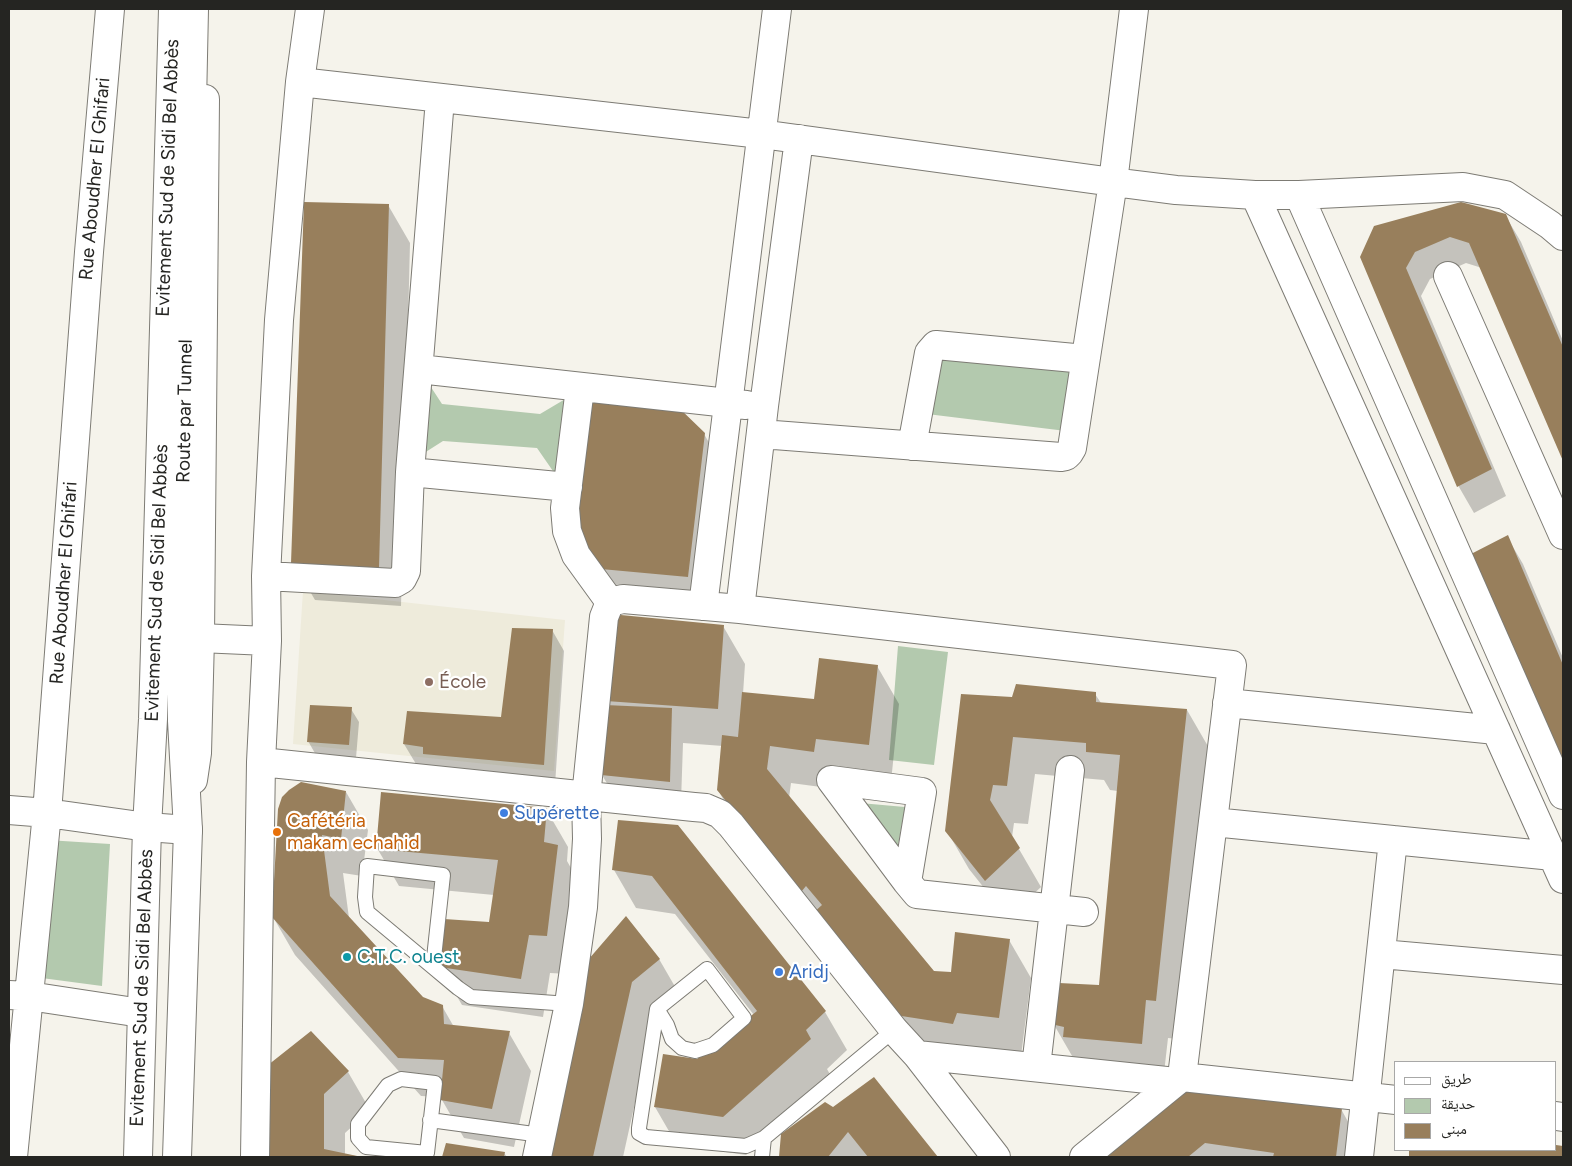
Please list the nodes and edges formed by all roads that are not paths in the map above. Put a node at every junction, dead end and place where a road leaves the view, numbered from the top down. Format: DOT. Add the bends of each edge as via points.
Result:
graph roads {
  1 [pos="110,9"];
  2 [pos="159,9"];
  3 [pos="173,9"];
  4 [pos="194,9"];
  5 [pos="206,9"];
  6 [pos="310,9"];
  7 [pos="777,9"];
  8 [pos="1134,9"];
  9 [pos="300,82"];
  10 [pos="440,99"];
  11 [pos="761,134"];
  12 [pos="799,140"];
  13 [pos="1113,182"];
  14 [pos="1255,195"];
  15 [pos="1299,195"];
  16 [pos="1563,236"];
  17 [pos="1448,276"];
  18 [pos="1085,359"];
  19 [pos="419,369"];
  20 [pos="580,388"];
  21 [pos="728,403"];
  22 [pos="764,406"];
  23 [pos="761,434"];
  24 [pos="912,446"];
  25 [pos="410,472"];
  26 [pos="568,487"];
  27 [pos="1563,535"];
  28 [pos="266,576"];
  29 [pos="610,602"];
  30 [pos="703,606"];
  31 [pos="740,609"];
  32 [pos="200,638"];
  33 [pos="267,641"];
  34 [pos="1227,703"];
  35 [pos="1496,730"];
  36 [pos="261,762"];
  37 [pos="1070,770"];
  38 [pos="1563,795"];
  39 [pos="586,797"];
  40 [pos="9,810"];
  41 [pos="48,813"];
  42 [pos="148,816"];
  43 [pos="188,822"];
  44 [pos="1213,822"];
  45 [pos="1393,840"];
  46 [pos="1558,867"];
  47 [pos="907,882"];
  48 [pos="1053,909"];
  49 [pos="1084,912"];
  50 [pos="1381,954"];
  51 [pos="432,967"];
  52 [pos="1563,970"];
  53 [pos="19,995"];
  54 [pos="569,1004"];
  55 [pos="657,1009"];
  56 [pos="141,1013"];
  57 [pos="894,1030"];
  58 [pos="917,1055"];
  59 [pos="1036,1067"];
  60 [pos="1179,1079"];
  61 [pos="1365,1097"];
  62 [pos="1394,1100"];
  63 [pos="430,1120"];
  64 [pos="764,1138"];
  65 [pos="539,1146"];
  66 [pos="13,1157"];
  67 [pos="138,1157"];
  68 [pos="177,1157"];
  69 [pos="254,1157"];
  70 [pos="762,1157"];
  71 [pos="996,1157"];
  72 [pos="1084,1157"];
  73 [pos="1359,1157"];
  1 -- 41 [label="main road, Rue Aboudher El Ghifari"];
  2 -- 42 [label="main road" via="140,719"];
  3 -- 42 [label="main road, Evitement Sud de Sidi Bel Abbès"];
  4 -- 43 [label="main road, Route par Tunnel" via="180,626"];
  5 -- 32 [label="main road"];
  6 -- 9 [label="main road"];
  7 -- 11 [label="main road"];
  8 -- 13 [label="main road"];
  9 -- 10 [label="main road"];
  9 -- 28 [label="main road" via="278,320"];
  10 -- 11 [label="main road"];
  10 -- 19 [label="main road"];
  11 -- 12 [label="main road"];
  11 -- 21 [label="main road"];
  12 -- 13 [label="main road"];
  12 -- 22 [label="main road"];
  13 -- 14 [label="main road"];
  13 -- 18 [label="main road"];
  14 -- 15 [label="main road"];
  14 -- 35 [label="main road"];
  15 -- 16 [label="main road" via="1462,187 1505,195"];
  15 -- 38 [label="main road"];
  17 -- 27 [label="main road"];
  18 -- 24 [label="main road" via="1072,448 1066,456"];
  18 -- 24 [label="main road" via="936,345 928,353"];
  19 -- 20 [label="main road"];
  19 -- 25 [label="main road"];
  20 -- 21 [label="main road"];
  20 -- 26 [label="main road"];
  21 -- 22 [label="main road"];
  21 -- 30 [label="main road"];
  22 -- 23 [label="main road"];
  23 -- 24 [label="main road"];
  23 -- 31 [label="main road"];
  25 -- 26 [label="main road"];
  25 -- 28 [label="main road" via="406,571 402,579 395,583"];
  26 -- 29 [label="main road" via="565,508 567,531 576,555"];
  28 -- 33 [label="main road"];
  29 -- 30 [label="main road" via="622,599"];
  29 -- 39 [label="main road" via="604,617"];
  30 -- 31 [label="main road"];
  31 -- 34 [label="main road" via="1232,665"];
  32 -- 33 [label="main road"];
  32 -- 43 [label="main road" via="197,753"];
  33 -- 36 [label="main road"];
  34 -- 35 [label="main road"];
  34 -- 44 [label="main road"];
  35 -- 46 [label="main road"];
  36 -- 39 [label="main road"];
  36 -- 69 [label="main road"];
  37 -- 48 [label="main road"];
  39 -- 54 [label="main road" via="583,907"];
  39 -- 57 [label="main road" via="706,808 720,814"];
  40 -- 41 [label="main road"];
  41 -- 42 [label="main road"];
  41 -- 53 [label="main road, Rue Aboudher El Ghifari"];
  42 -- 43 [label="main road"];
  42 -- 56 [label="main road, Evitement Sud de Sidi Bel Abbès"];
  43 -- 68 [label="main road"];
  44 -- 45 [label="main road"];
  44 -- 60 [label="main road"];
  45 -- 46 [label="main road"];
  45 -- 50 [label="main road"];
  47 -- 48 [label="main road" via="917,894"];
  48 -- 49 [label="main road"];
  48 -- 59 [label="main road"];
  50 -- 52 [label="main road"];
  50 -- 61 [label="main road"];
  51 -- 51 [label="lane" via="443,875 368,866 367,912"];
  51 -- 54 [label="lane" via="471,997"];
  53 -- 56 [label="main road"];
  53 -- 66 [label="main road, Rue Aboudher El Ghifari"];
  54 -- 65 [label="main road"];
  55 -- 55 [label="lane" via="672,1039 682,1048 695,1051 712,1045 744,1018 707,969"];
  55 -- 64 [label="lane" via="640,1133 646,1137 746,1146"];
  56 -- 67 [label="main road, Evitement Sud de Sidi Bel Abbès"];
  57 -- 58 [label="main road"];
  57 -- 64 [label="lane"];
  58 -- 59 [label="main road"];
  58 -- 71 [label="main road"];
  59 -- 60 [label="main road"];
  60 -- 61 [label="main road"];
  60 -- 72 [label="main road"];
  61 -- 62 [label="main road"];
  61 -- 73 [label="main road"];
  63 -- 63 [label="lane" via="427,1153 366,1147 358,1138 358,1124 388,1085 401,1079 434,1083"];
  63 -- 65 [label="lane"];
  64 -- 70 [label="lane"];
}
